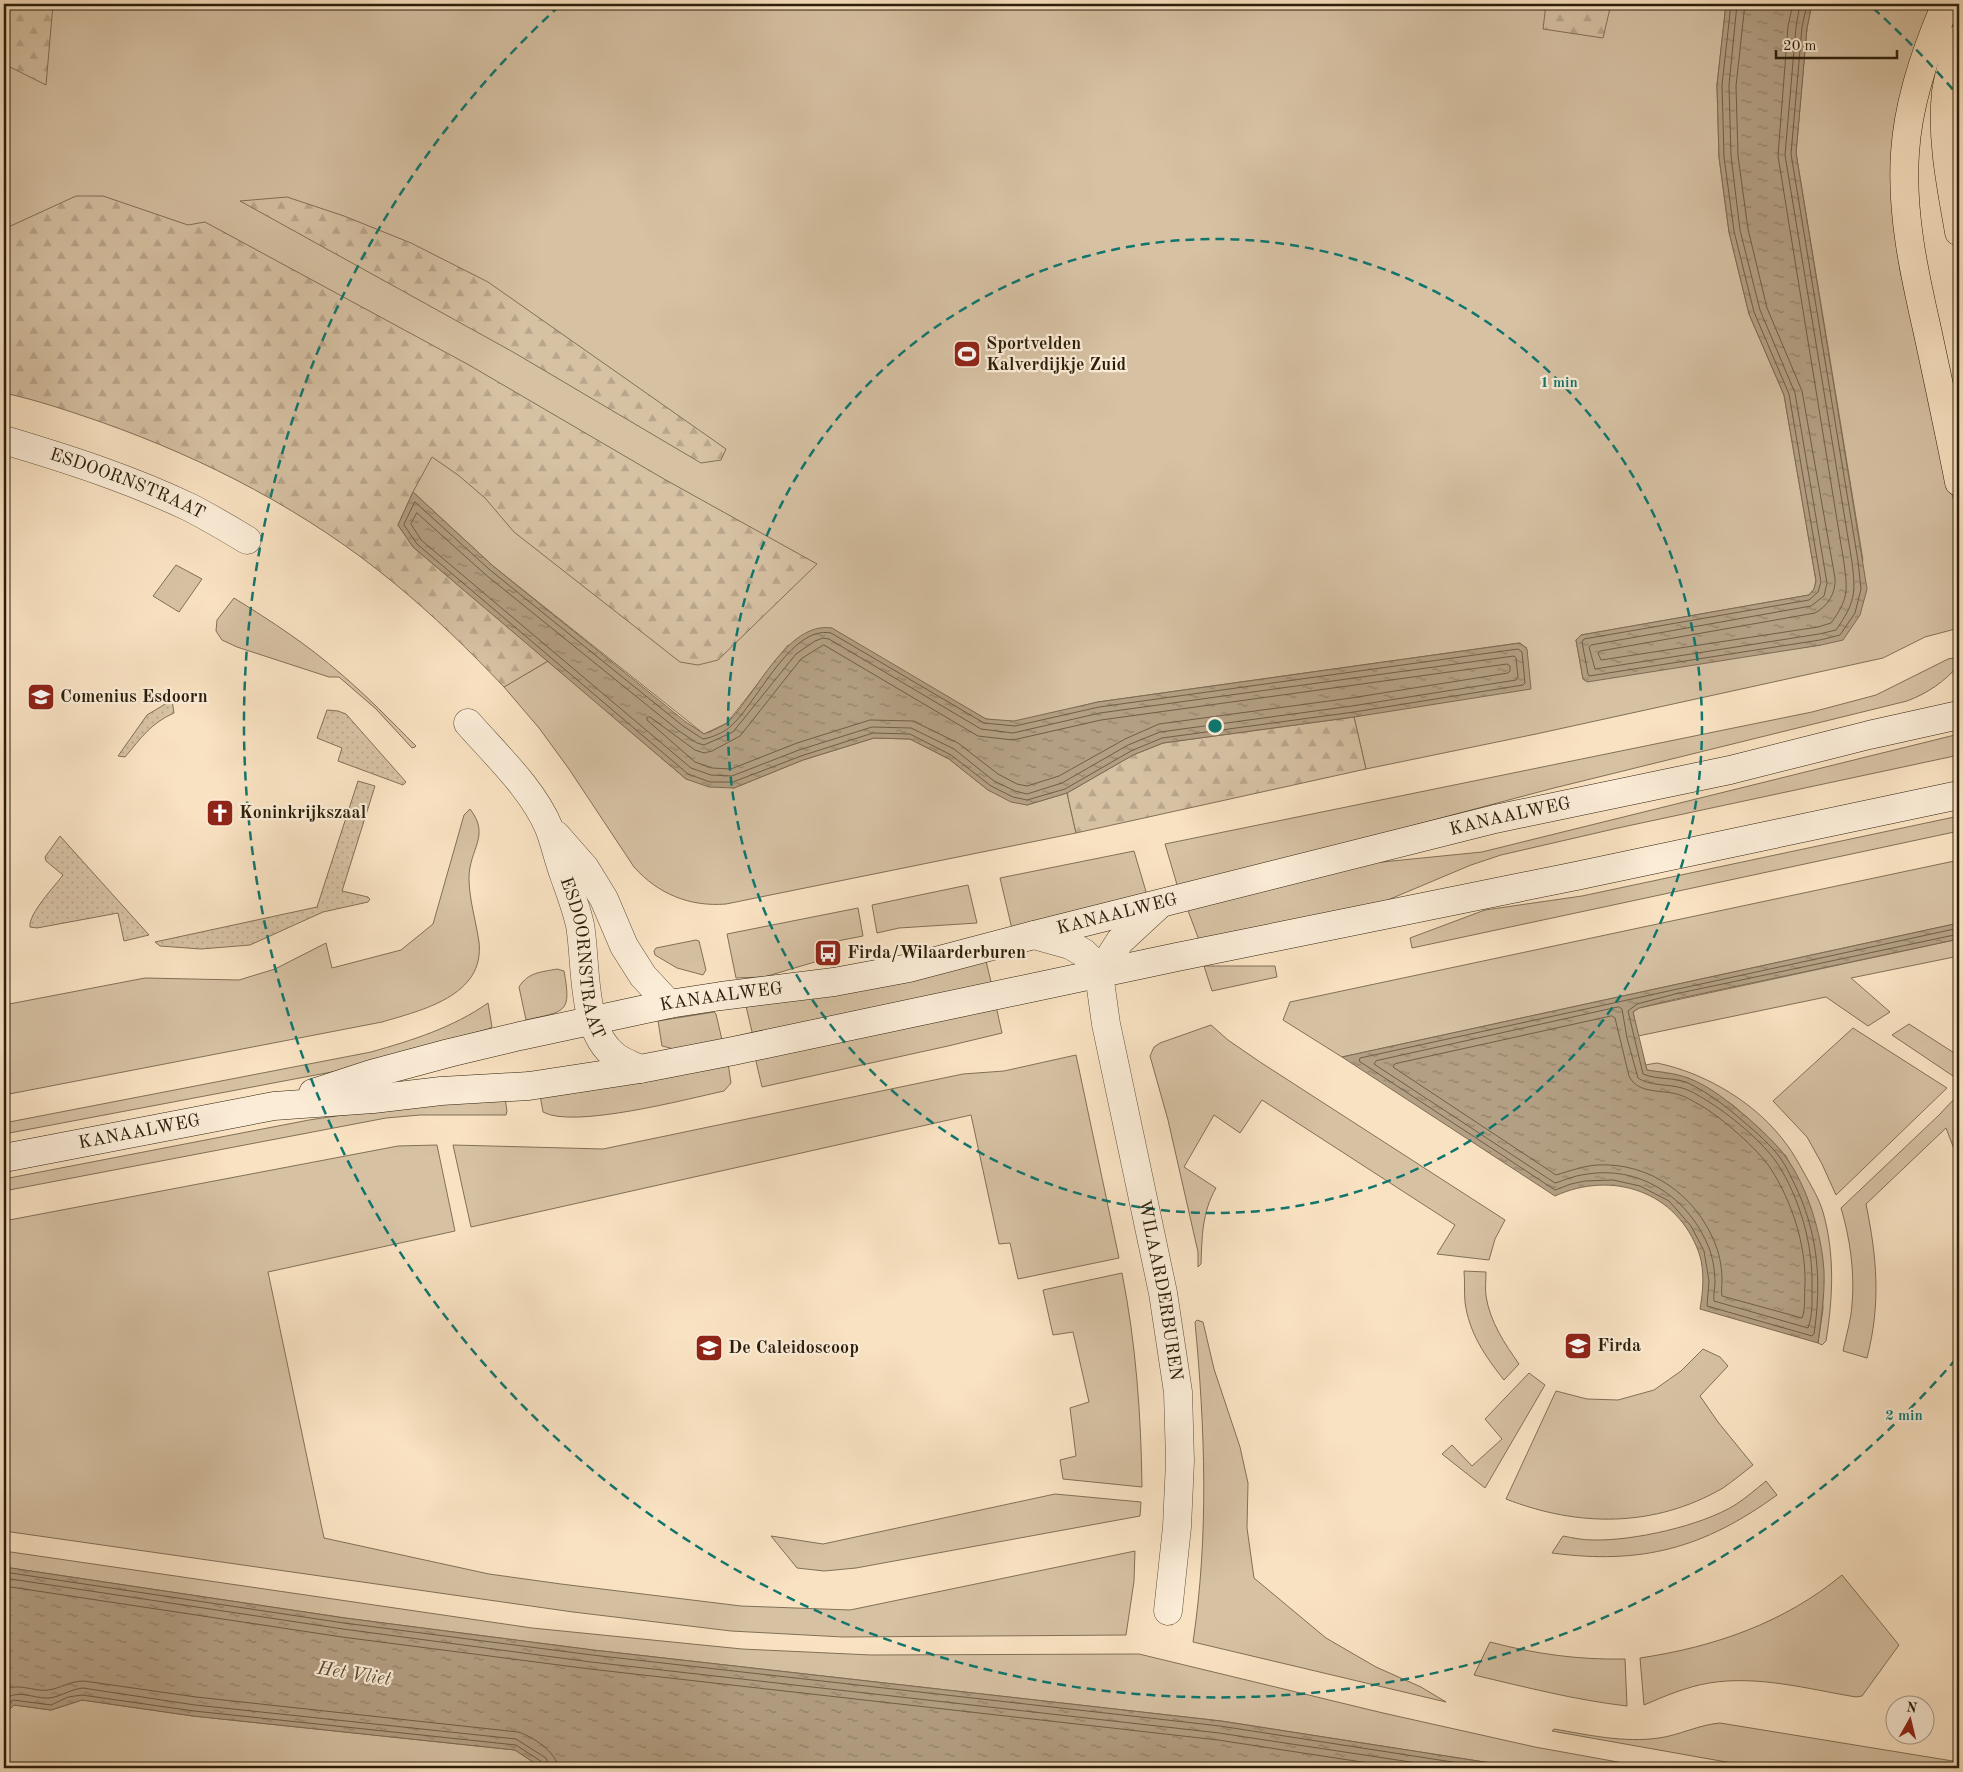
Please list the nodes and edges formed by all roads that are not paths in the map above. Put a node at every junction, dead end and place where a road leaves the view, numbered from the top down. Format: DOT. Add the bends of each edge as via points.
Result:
graph roads {
  1 [pos="1946,4"];
  2 [pos="1959,40"];
  3 [pos="1959,232"];
  4 [pos="4,440"];
  5 [pos="1959,482"];
  6 [pos="248,540"];
  7 [pos="1959,715"];
  8 [pos="468,723"];
  9 [pos="1959,795"];
  10 [pos="548,827"];
  11 [pos="1160,904"];
  12 [pos="1034,935"];
  13 [pos="1099,974"];
  14 [pos="669,1004"];
  15 [pos="592,1021"];
  16 [pos="640,1068"];
  17 [pos="274,1106"];
  18 [pos="4,1158"];
  19 [pos="1168,1611"];
  1 -- 5 [label="main road" via="1911,111 1905,153 1905,193 1913,266"];
  2 -- 3 [label="main road" via="1946,91 1945,124 1946,157"];
  4 -- 6 [label="main road, ESDOORNSTRAAT" via="139,485"];
  7 -- 11 [label="main road, KANAALWEG" via="1730,770 1495,819"];
  8 -- 10 [label="main road, ESDOORNSTRAAT" via="516,778"];
  9 -- 13 [label="main road, KANAALWEG"];
  10 -- 14 [label="main road, ESDOORNSTRAAT" via="586,868 633,961"];
  10 -- 15 [label="main road, ESDOORNSTRAAT" via="574,898"];
  11 -- 12 [label="main road, KANAALWEG"];
  11 -- 13 [label="main road" via="1120,941"];
  12 -- 13 [label="main road, WILAARDERBUREN" via="1070,945 1084,953 1096,964"];
  12 -- 14 [label="main road, KANAALWEG" via="910,968 834,982"];
  13 -- 16 [label="main road, KANAALWEG"];
  13 -- 19 [label="main road, WILAARDERBUREN" via="1106,1024 1163,1293 1178,1392 1180,1460 1177,1526"];
  14 -- 15 [label="main road, KANAALWEG"];
  15 -- 16 [label="main road, ESDOORNSTRAAT" via="601,1040 616,1057"];
  15 -- 17 [label="main road, KANAALWEG" via="371,1074"];
  16 -- 17 [label="main road, KANAALWEG" via="529,1086 441,1090 374,1099"];
  17 -- 18 [label="main road, KANAALWEG"];
}
